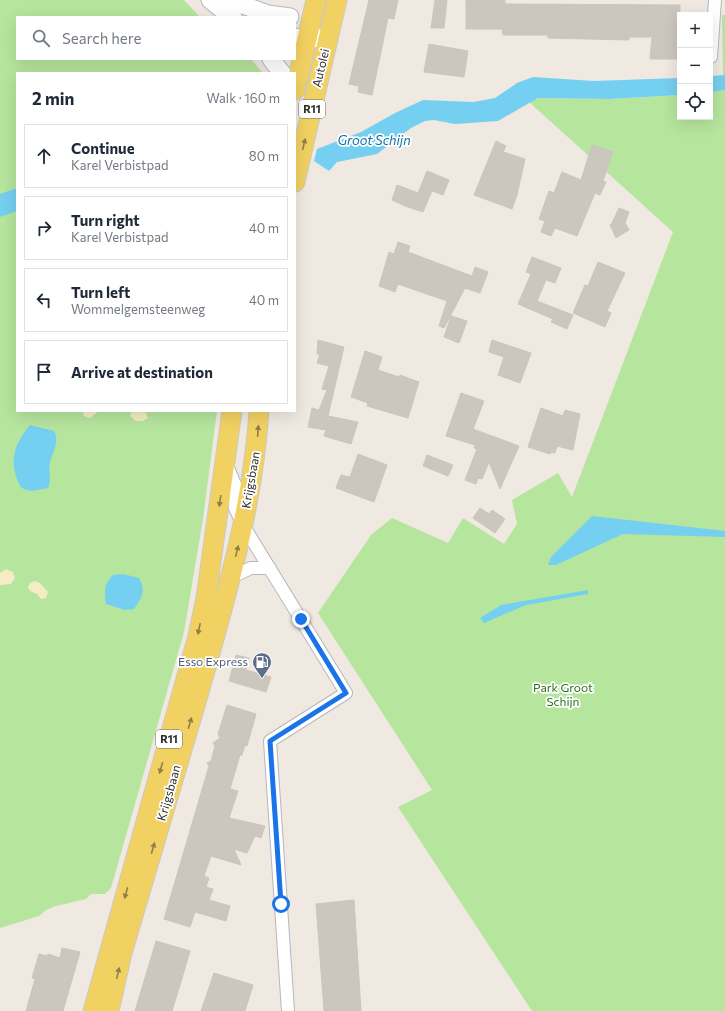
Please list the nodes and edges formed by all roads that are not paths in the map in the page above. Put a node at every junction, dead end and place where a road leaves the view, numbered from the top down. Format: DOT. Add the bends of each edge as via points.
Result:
graph roads {
  1 [pos="210,0"];
  2 [pos="316,0"];
  3 [pos="337,0"];
  4 [pos="715,0"];
  5 [pos="229,12"];
  6 [pos="283,16"];
  7 [pos="303,20"];
  8 [pos="329,36"];
  9 [pos="301,39"];
  10 [pos="712,48"];
  11 [pos="272,60"];
  12 [pos="281,72"];
  13 [pos="296,82"];
  14 [pos="296,178"];
  15 [pos="232,412"];
  16 [pos="259,412"];
  17 [pos="226,462"];
  18 [pos="243,525"];
  19 [pos="270,568"];
  20 [pos="230,578"];
  21 [pos="93,1011"];
  22 [pos="109,1011"];
  23 [pos="288,1011"];
  1 -- 5 [label="street"];
  2 -- 7 [label="main road, Autolei / R11"];
  3 -- 8 [label="main road, Autolei / R11"];
  4 -- 10 [label="street"];
  5 -- 6 [label="street"];
  7 -- 8 [label="street"];
  7 -- 9 [label="main road, Autolei / R11"];
  8 -- 9 [label="street"];
  14 -- 8 [label="main road, Autolei / R11, one-way"];
  9 -- 13 [label="main road, Autolei / R11"];
  11 -- 12 [label="street"];
  15 -- 17 [label="main road, Krijgsbaan / R11"];
  18 -- 16 [label="main road, Krijgsbaan / R11, one-way" via="257,444"];
  17 -- 18 [label="street" via="236,487 236,508"];
  17 -- 21 [label="main road, Krijgsbaan / R11, one-way" via="198,636"];
  18 -- 19 [label="street"];
  20 -- 18 [label="main road, Krijgsbaan / R11, one-way"];
  19 -- 20 [label="street" via="251,568"];
  19 -- 23 [label="street" via="346,693 270,741"];
  22 -- 20 [label="main road, Krijgsbaan / R11, one-way" via="122,953"];
}
